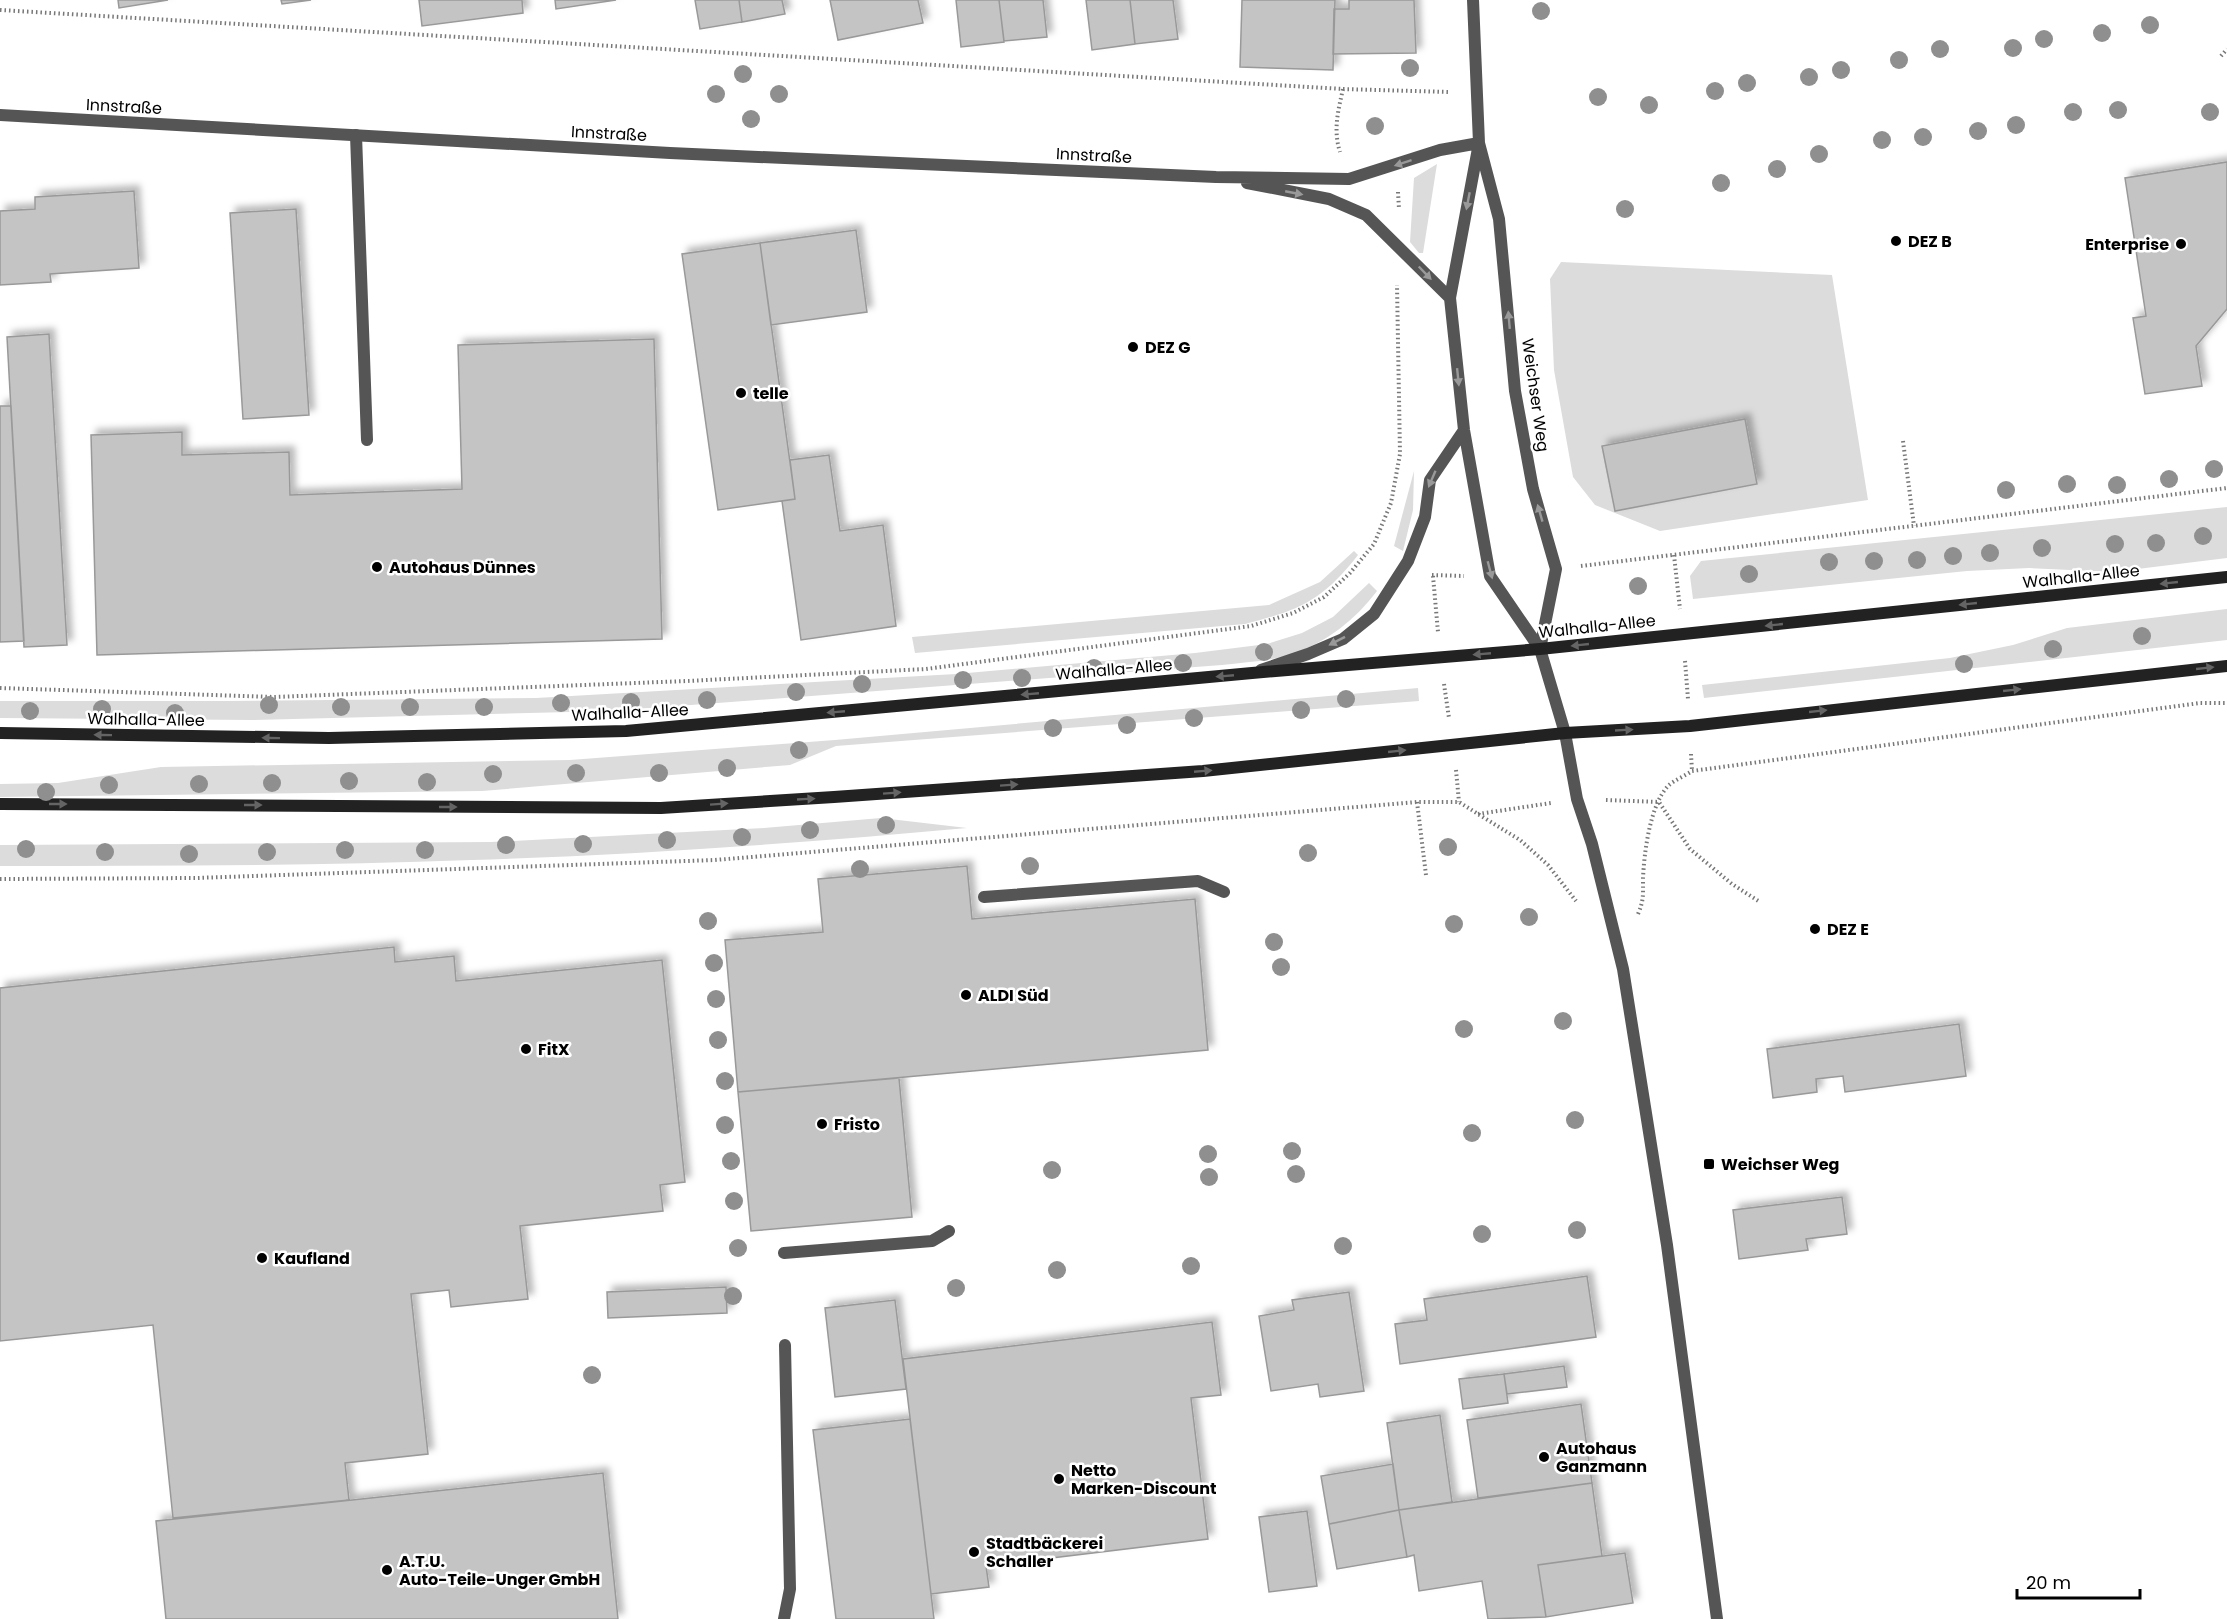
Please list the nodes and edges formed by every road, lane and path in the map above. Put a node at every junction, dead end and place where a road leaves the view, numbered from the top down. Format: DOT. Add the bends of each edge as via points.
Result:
graph roads {
  1 [pos="1473,0"];
  2 [pos="0,10"];
  3 [pos="2227,49"];
  4 [pos="2221,56"];
  5 [pos="1343,89"];
  6 [pos="1477,93"];
  7 [pos="0,115"];
  8 [pos="356,135"];
  9 [pos="1479,143"];
  10 [pos="1397,165"];
  11 [pos="1216,177"];
  12 [pos="1349,178"];
  13 [pos="1401,248"];
  14 [pos="1450,298"];
  15 [pos="1464,430"];
  16 [pos="367,440"];
  17 [pos="1903,441"];
  18 [pos="2227,488"];
  19 [pos="1914,526"];
  20 [pos="1556,569"];
  21 [pos="1433,576"];
  22 [pos="2227,577"];
  23 [pos="1540,649"];
  24 [pos="1440,657"];
  25 [pos="2227,666"];
  26 [pos="1252,673"];
  27 [pos="0,688"];
  28 [pos="2227,703"];
  29 [pos="0,733"];
  30 [pos="1565,733"];
  31 [pos="1453,745"];
  32 [pos="1417,802"];
  33 [pos="1459,802"];
  34 [pos="1659,802"];
  35 [pos="0,804"];
  36 [pos="1426,875"];
  37 [pos="0,879"];
  38 [pos="1224,892"];
  39 [pos="984,897"];
  40 [pos="1577,902"];
  41 [pos="1760,902"];
  42 [pos="1620,957"];
  43 [pos="949,1231"];
  44 [pos="784,1253"];
  45 [pos="785,1345"];
  46 [pos="784,1619"];
  47 [pos="1717,1619"];
  1 -- 6 [label="street, Weichser Weg"];
  2 -- 5 [label="path"];
  3 -- 4 [label="path"];
  5 -- 6 [label="path"];
  5 -- 12 [label="path" via="1336,119 1337,142"];
  6 -- 9 [label="street, Weichser Weg"];
  7 -- 8 [label="street, Innstraße"];
  8 -- 11 [label="street, Innstraße"];
  8 -- 16 [label="street"];
  9 -- 10 [label="street, Innstraße, one-way" via="1440,150"];
  9 -- 14 [label="street, Weichser Weg, one-way"];
  20 -- 9 [label="street, Weichser Weg, one-way" via="1533,489 1515,391 1499,219"];
  10 -- 12 [label="street, Innstraße"];
  10 -- 13 [label="path"];
  11 -- 12 [label="street, Innstraße"];
  11 -- 13 [label="street, Innstraße, one-way" via="1329,200 1366,215"];
  13 -- 14 [label="street, Innstraße, one-way"];
  13 -- 27 [label="path" via="1397,286 1400,454 1391,503 1374,544 1324,597 1251,626 926,669 687,681 274,697"];
  14 -- 15 [label="street, Weichser Weg, one-way"];
  15 -- 23 [label="street, Weichser Weg, one-way" via="1490,576"];
  15 -- 26 [label="street, one-way" via="1430,480 1425,517 1408,561 1374,614 1343,639"];
  17 -- 19 [label="path"];
  18 -- 19 [label="path"];
  19 -- 20 [label="path"];
  20 -- 23 [label="street, Weichser Weg"];
  21 -- 24 [label="path"];
  22 -- 23 [label="main road, Walhalla-Allee, one-way"];
  23 -- 24 [label="main road, Walhalla-Allee, one-way"];
  23 -- 30 [label="street, Weichser Weg"];
  24 -- 26 [label="main road, Walhalla-Allee"];
  24 -- 31 [label="path"];
  30 -- 25 [label="main road, one-way" via="1690,726"];
  26 -- 29 [label="main road, Walhalla-Allee, one-way" via="626,732 329,738"];
  28 -- 34 [label="path" via="2200,703 1692,771 1668,786"];
  30 -- 31 [label="main road"];
  30 -- 42 [label="street, Weichser Weg" via="1577,799"];
  31 -- 33 [label="path"];
  35 -- 31 [label="main road, one-way" via="661,808 1203,771"];
  32 -- 33 [label="path"];
  32 -- 36 [label="path"];
  32 -- 37 [label="path" via="715,860 196,878"];
  33 -- 40 [label="path" via="1520,840 1548,865"];
  34 -- 41 [label="path" via="1690,849"];
  34 -- 42 [label="path" via="1647,834 1644,900"];
  38 -- 39 [label="street" via="1198,881"];
  42 -- 47 [label="street, Weichser Weg" via="1656,1173"];
  43 -- 44 [label="street" via="932,1241"];
  45 -- 46 [label="street" via="790,1590"];
}
